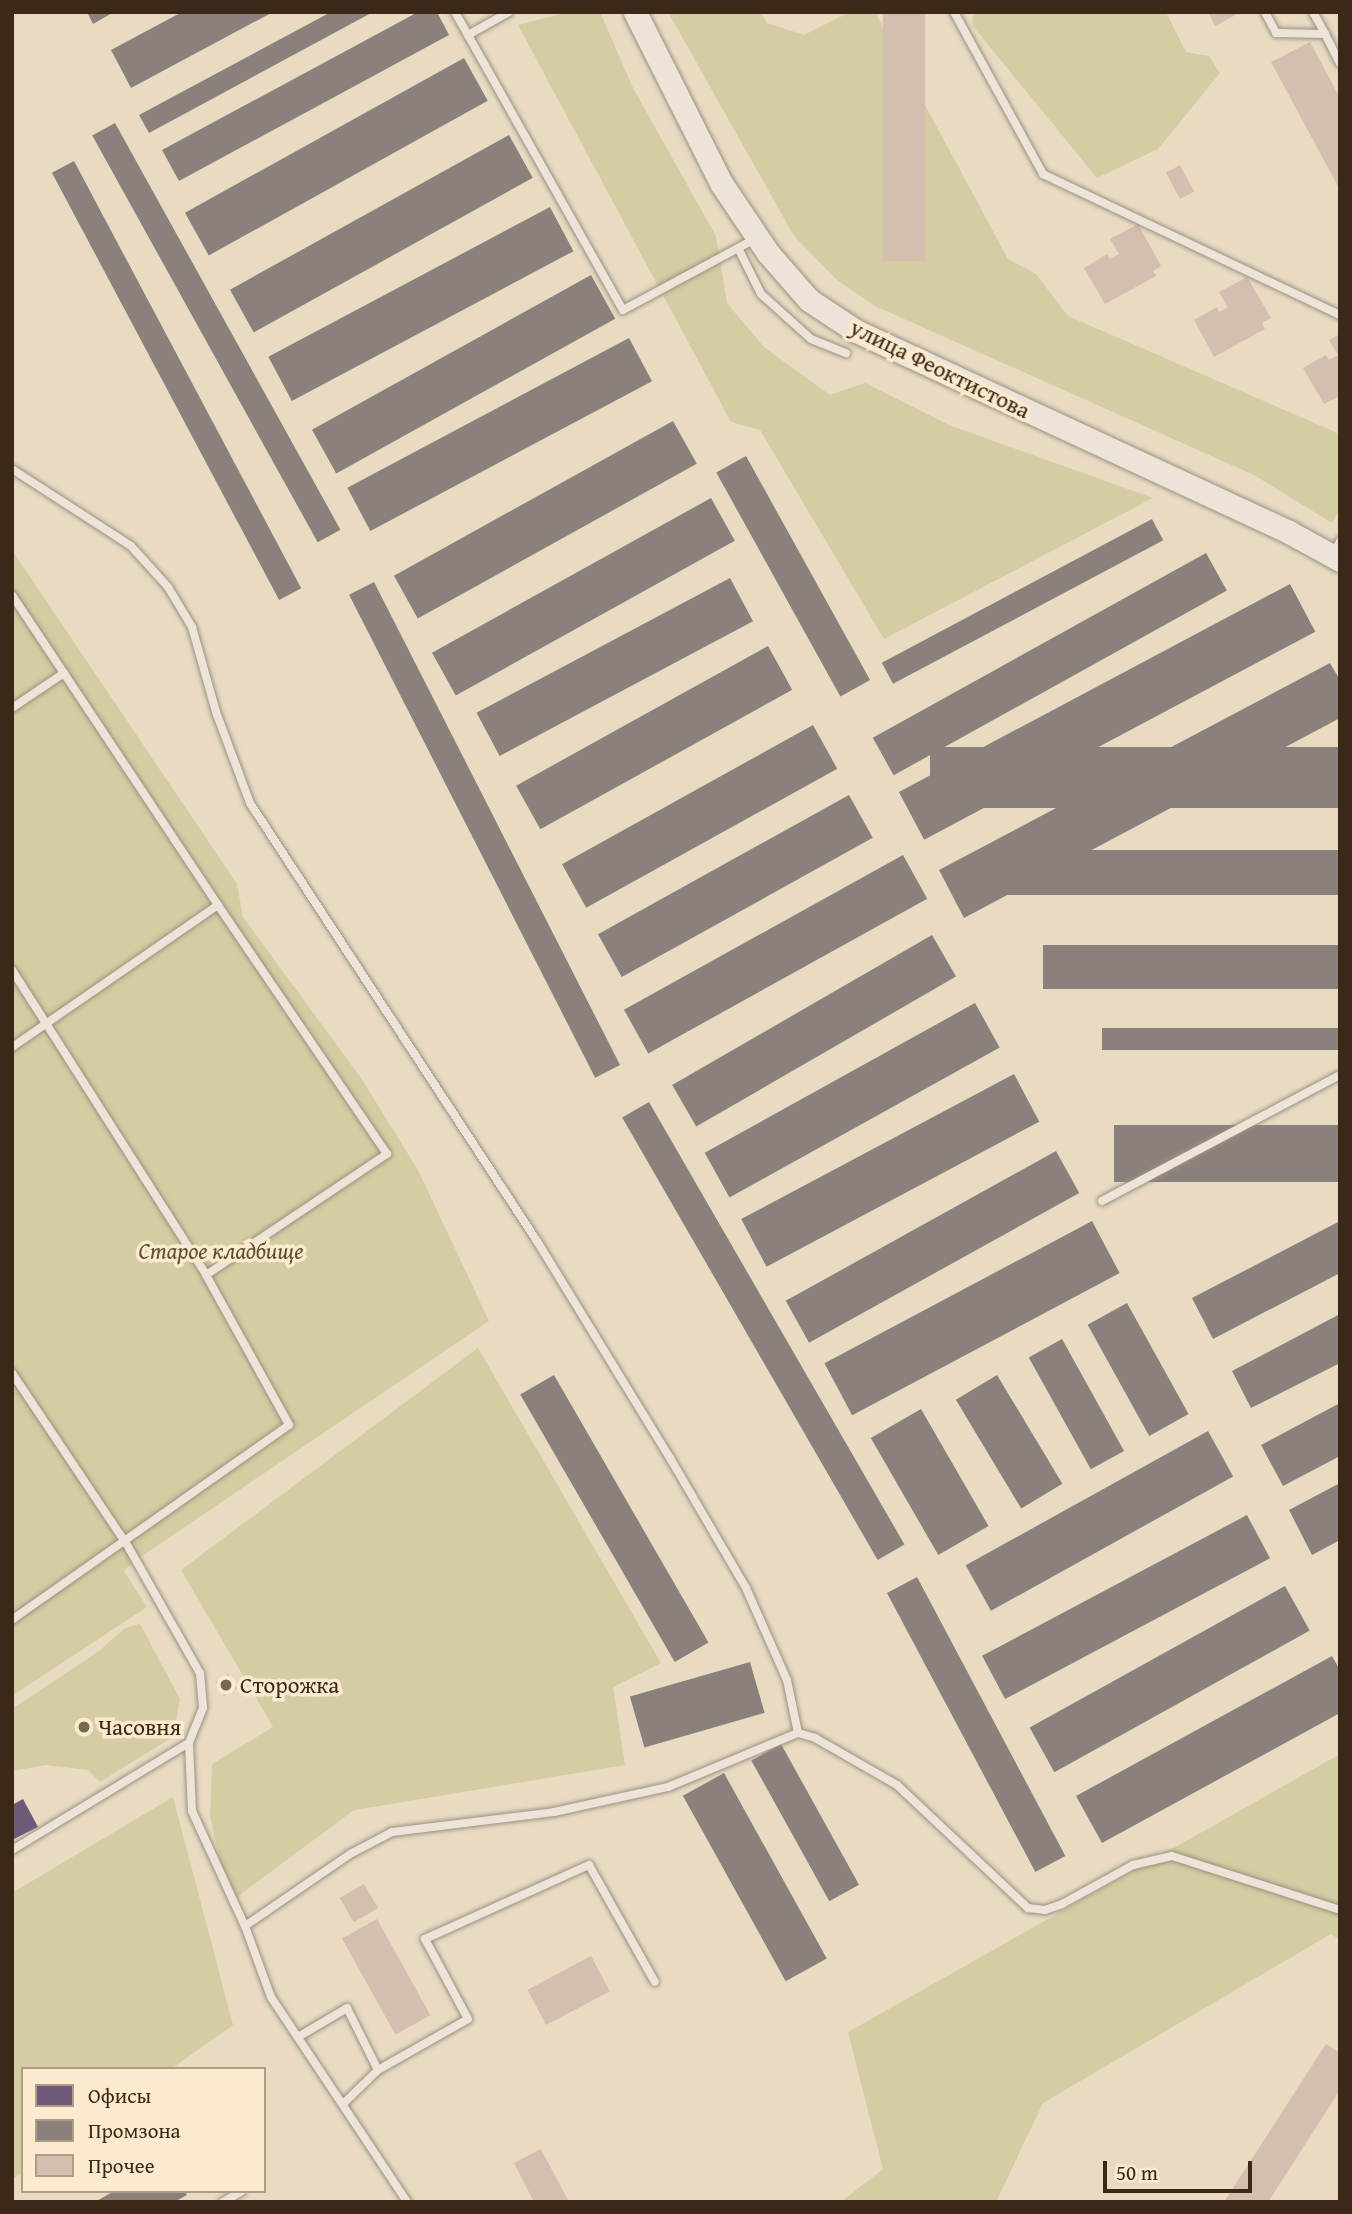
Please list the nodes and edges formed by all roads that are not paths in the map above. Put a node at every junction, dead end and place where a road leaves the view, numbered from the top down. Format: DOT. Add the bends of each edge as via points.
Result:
graph roads {
  1 [pos="455,12"];
  2 [pos="509,12"];
  3 [pos="635,12"];
  4 [pos="954,12"];
  5 [pos="1265,12"];
  6 [pos="1313,12"];
  7 [pos="1325,34"];
  8 [pos="468,35"];
  9 [pos="1340,63"];
  10 [pos="748,242"];
  11 [pos="1340,315"];
  12 [pos="846,353"];
  13 [pos="12,469"];
  14 [pos="1338,552"];
  15 [pos="12,596"];
  16 [pos="64,673"];
  17 [pos="12,708"];
  18 [pos="218,905"];
  19 [pos="12,970"];
  20 [pos="49,1022"];
  21 [pos="12,1047"];
  22 [pos="1340,1075"];
  23 [pos="1102,1201"];
  24 [pos="206,1275"];
  25 [pos="12,1373"];
  26 [pos="126,1543"];
  27 [pos="12,1620"];
  28 [pos="798,1733"];
  29 [pos="190,1743"];
  30 [pos="12,1850"];
  31 [pos="1340,1910"];
  32 [pos="245,1926"];
  33 [pos="655,1982"];
  34 [pos="298,2038"];
  35 [pos="378,2070"];
  36 [pos="342,2104"];
  37 [pos="239,2193"];
  38 [pos="223,2202"];
  39 [pos="407,2202"];
  1 -- 8 [label="lane"];
  2 -- 8 [label="lane"];
  3 -- 10 [label="street, улица Феоктистова"];
  4 -- 11 [label="lane" via="1043,174"];
  5 -- 7 [label="lane" via="1276,33"];
  6 -- 7 [label="lane"];
  7 -- 9 [label="lane"];
  8 -- 10 [label="lane" via="624,310"];
  10 -- 12 [label="lane" via="761,294 811,339"];
  10 -- 14 [label="street, улица Феоктистова" via="809,300 856,331"];
  13 -- 28 [label="lane" via="131,546 168,587 192,627 216,712 250,803 537,1241 677,1470 746,1588 787,1680"];
  15 -- 16 [label="lane"];
  16 -- 17 [label="lane"];
  16 -- 18 [label="lane"];
  18 -- 20 [label="lane"];
  18 -- 24 [label="lane" via="387,1154"];
  19 -- 20 [label="lane"];
  20 -- 21 [label="lane"];
  20 -- 24 [label="lane"];
  22 -- 23 [label="lane"];
  24 -- 26 [label="lane" via="289,1425"];
  25 -- 26 [label="lane"];
  26 -- 27 [label="lane"];
  26 -- 29 [label="lane" via="200,1673 203,1708"];
  28 -- 31 [label="lane" via="898,1785 1028,1908 1045,1910 1133,1865 1172,1856"];
  28 -- 32 [label="lane" via="668,1787 554,1812 392,1832 349,1854"];
  29 -- 30 [label="lane"];
  29 -- 32 [label="lane" via="192,1811"];
  32 -- 34 [label="lane" via="271,1997"];
  33 -- 35 [label="lane" via="589,1865 425,1939 468,2020"];
  34 -- 35 [label="lane" via="346,2008"];
  34 -- 36 [label="lane"];
  35 -- 36 [label="lane"];
  36 -- 39 [label="lane"];
  37 -- 38 [label="lane"];
}
